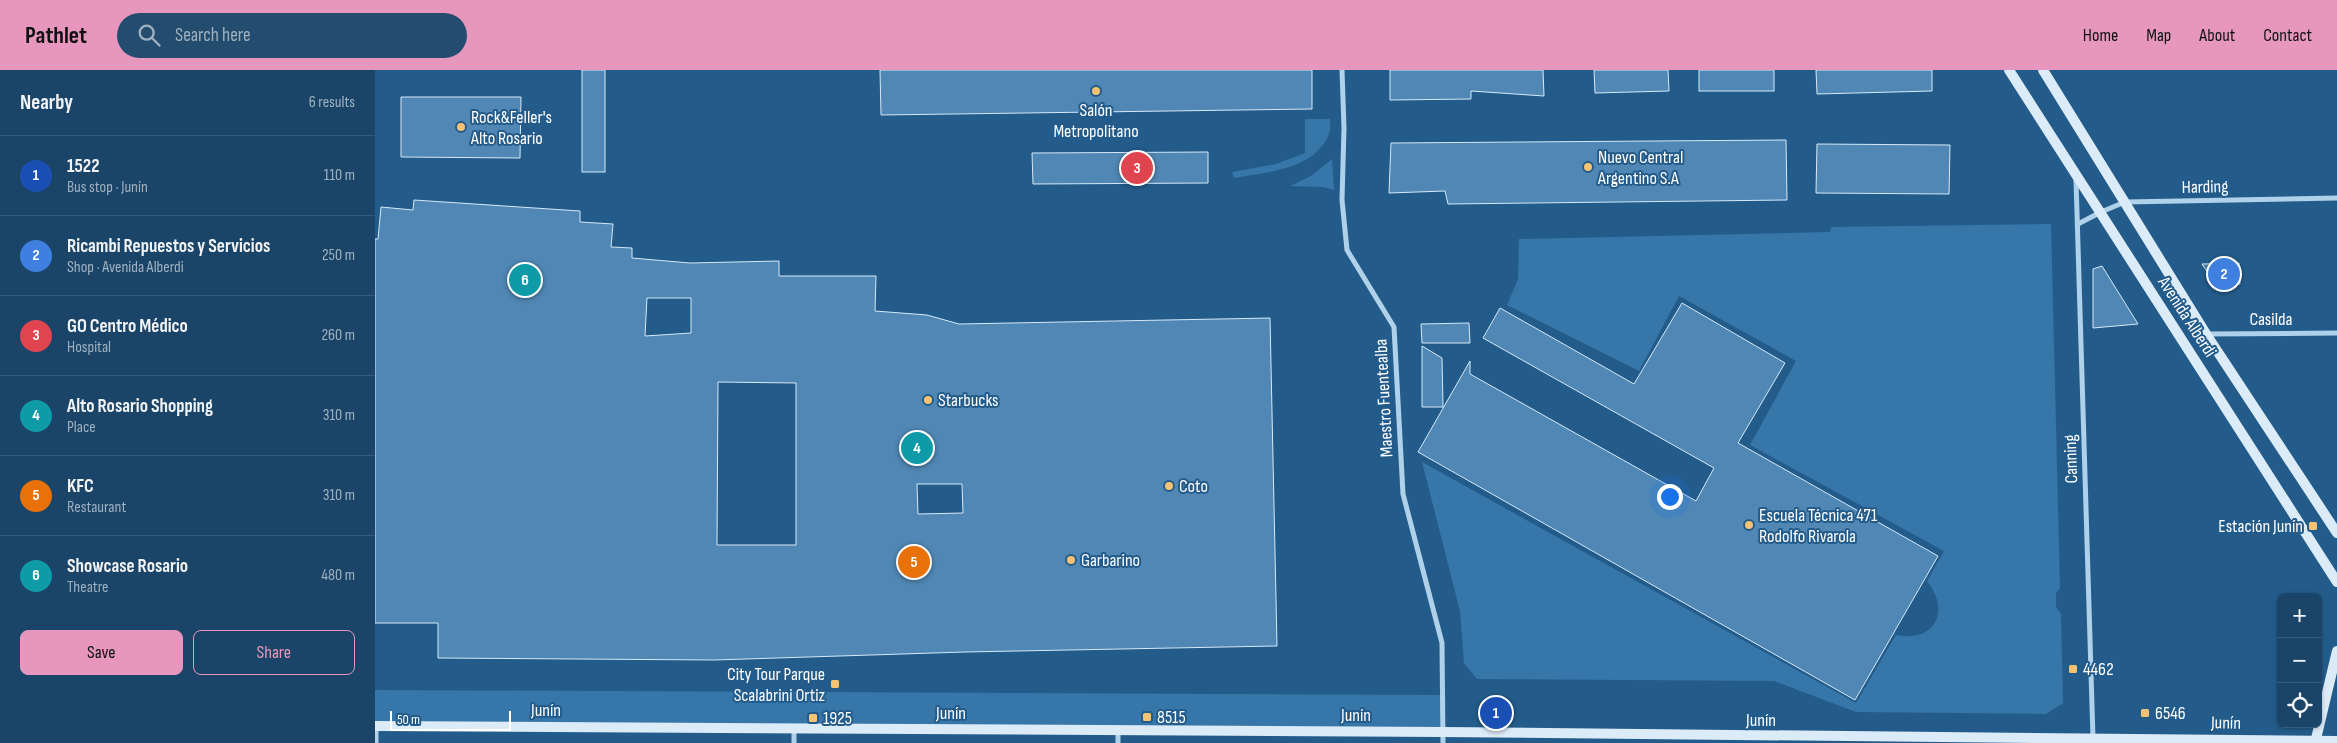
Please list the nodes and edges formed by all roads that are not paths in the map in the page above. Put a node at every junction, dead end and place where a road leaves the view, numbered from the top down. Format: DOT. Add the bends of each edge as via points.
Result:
graph roads {
  1 [pos="1342,70"];
  2 [pos="2009,70"];
  3 [pos="2043,70"];
  4 [pos="2076,174"];
  5 [pos="2337,198"];
  6 [pos="2125,202"];
  7 [pos="2101,212"];
  8 [pos="2078,224"];
  9 [pos="2337,332"];
  10 [pos="2206,334"];
  11 [pos="2337,532"];
  12 [pos="2337,582"];
  13 [pos="2337,651"];
  14 [pos="375,726"];
  15 [pos="794,727"];
  16 [pos="1119,730"];
  17 [pos="1443,738"];
  18 [pos="1763,740"];
  19 [pos="2093,740"];
  20 [pos="2337,741"];
  21 [pos="2315,742"];
  22 [pos="376,743"];
  23 [pos="794,743"];
  24 [pos="1118,743"];
  1 -- 17 [label="street, Maestro Fuentealba" via="1342,200 1347,250 1394,327 1403,494 1442,643"];
  2 -- 4 [label="main road, Avenida Alberdi"];
  3 -- 6 [label="main road, Avenida Alberdi"];
  4 -- 7 [label="main road, Avenida Alberdi"];
  4 -- 8 [label="street, Canning"];
  5 -- 6 [label="street, Harding"];
  6 -- 7 [label="street, Harding"];
  6 -- 10 [label="main road, Avenida Alberdi"];
  7 -- 8 [label="street, Harding"];
  7 -- 12 [label="main road, Avenida Alberdi"];
  8 -- 19 [label="street, Canning"];
  9 -- 10 [label="street, Casilda"];
  10 -- 11 [label="main road, Avenida Alberdi"];
  13 -- 21 [label="main road"];
  14 -- 15 [label="main road, Junín"];
  14 -- 22 [label="street"];
  15 -- 16 [label="main road, Junín"];
  15 -- 23 [label="street"];
  16 -- 17 [label="main road, Junín"];
  16 -- 24 [label="street"];
  17 -- 18 [label="main road, Junín"];
  18 -- 19 [label="main road, Junín"];
  19 -- 21 [label="main road, Junín"];
  20 -- 21 [label="main road, Junín"];
}
